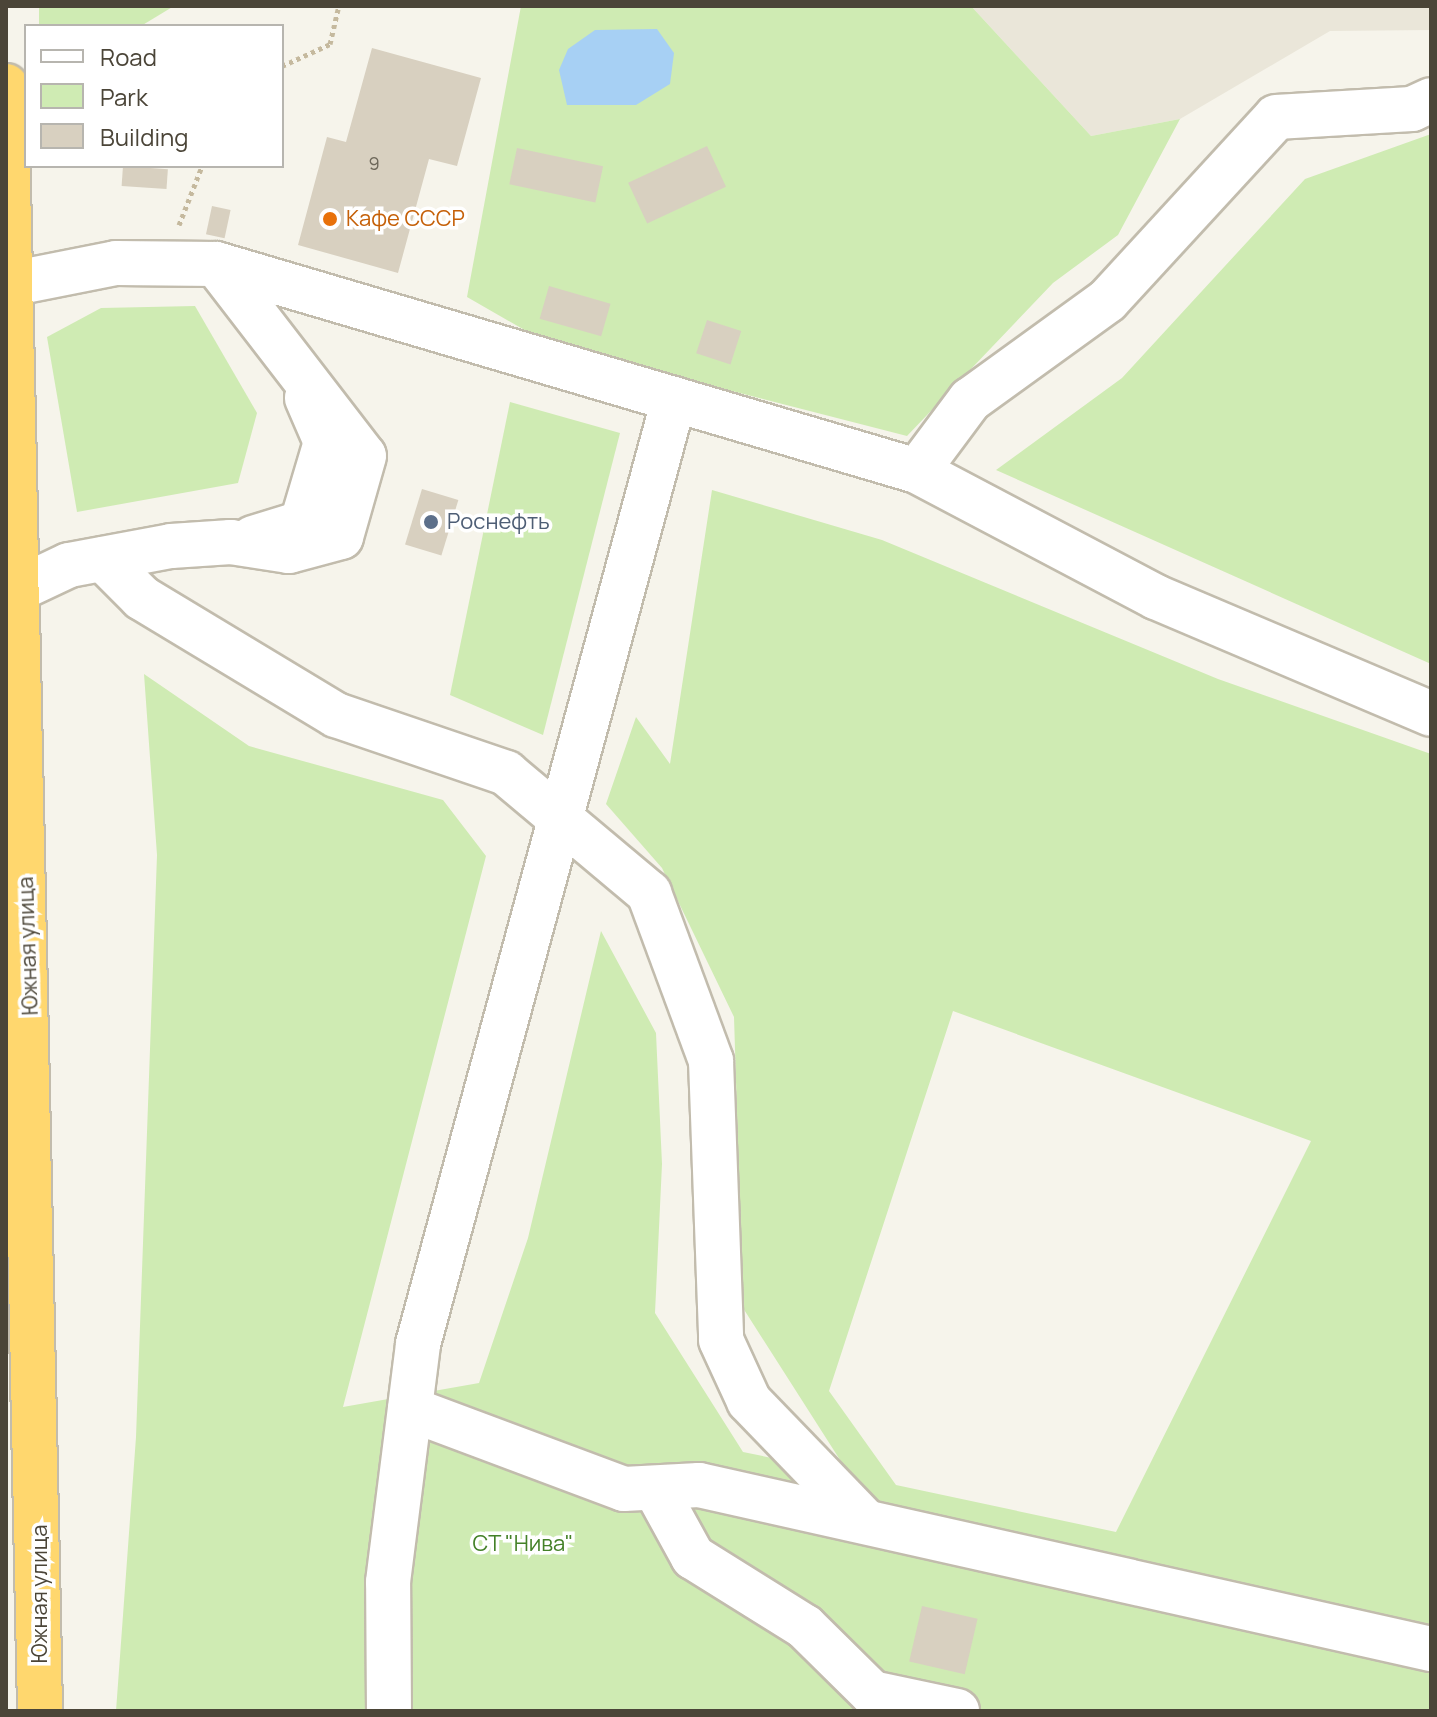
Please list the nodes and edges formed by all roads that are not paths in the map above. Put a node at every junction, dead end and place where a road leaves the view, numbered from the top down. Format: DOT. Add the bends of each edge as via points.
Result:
graph roads {
  1 [pos="6,86"];
  2 [pos="1431,100"];
  3 [pos="216,264"];
  4 [pos="10,284"];
  5 [pos="9,347"];
  6 [pos="674,399"];
  7 [pos="917,471"];
  8 [pos="103,559"];
  9 [pos="14,591"];
  10 [pos="1431,714"];
  11 [pos="561,818"];
  12 [pos="29,949"];
  13 [pos="6,994"];
  14 [pos="410,1409"];
  15 [pos="655,1488"];
  16 [pos="862,1518"];
  17 [pos="1431,1649"];
  18 [pos="864,1702"];
  19 [pos="40,1711"];
  20 [pos="389,1711"];
  21 [pos="957,1711"];
  1 -- 4 [label="highway, Южная улица"];
  2 -- 7 [label="street" via="1412,109 1276,117 1108,300 970,400"];
  3 -- 4 [label="street" via="116,263"];
  3 -- 6 [label="street"];
  3 -- 8 [label="street" via="364,456 341,537 289,551 231,542"];
  4 -- 5 [label="highway, Южная улица"];
  5 -- 9 [label="highway, Южная улица"];
  6 -- 7 [label="street"];
  6 -- 11 [label="street"];
  7 -- 10 [label="street" via="1156,597"];
  8 -- 9 [label="street" via="69,565"];
  8 -- 11 [label="street" via="142,598 336,715 506,773"];
  9 -- 12 [label="highway, Южная улица"];
  11 -- 14 [label="street" via="418,1344"];
  11 -- 16 [label="street" via="649,893 711,1061 721,1340 749,1401"];
  12 -- 13 [label="street"];
  12 -- 19 [label="highway, Южная улица"];
  14 -- 15 [label="street" via="624,1489"];
  14 -- 20 [label="street" via="388,1582"];
  15 -- 16 [label="street" via="699,1485"];
  15 -- 18 [label="street" via="693,1557 805,1627"];
  16 -- 17 [label="street"];
  18 -- 21 [label="street"];
}
